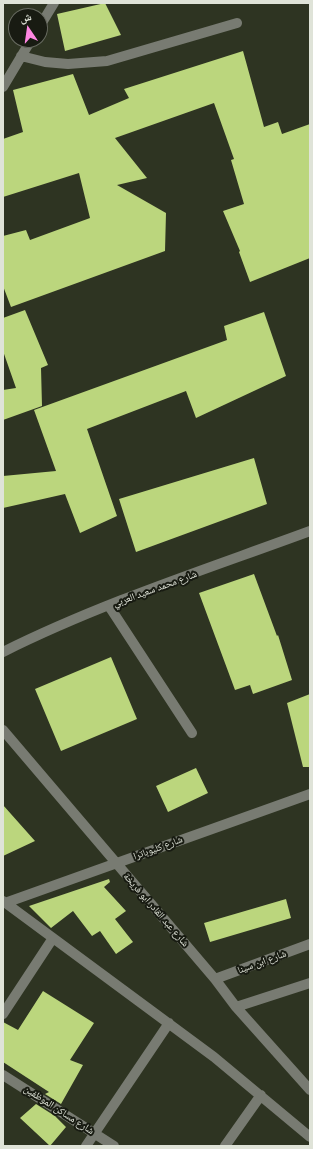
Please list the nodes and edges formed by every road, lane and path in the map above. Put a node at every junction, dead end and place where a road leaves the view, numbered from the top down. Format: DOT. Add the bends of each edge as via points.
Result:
graph roads {
  1 [pos="54,3"];
  2 [pos="48,13"];
  3 [pos="237,23"];
  4 [pos="26,48"];
  5 [pos="21,56"];
  6 [pos="3,86"];
  7 [pos="310,531"];
  8 [pos="108,606"];
  9 [pos="3,652"];
  10 [pos="3,730"];
  11 [pos="192,732"];
  12 [pos="310,794"];
  13 [pos="116,863"];
  14 [pos="4,902"];
  15 [pos="52,938"];
  16 [pos="310,944"];
  17 [pos="215,979"];
  18 [pos="310,983"];
  19 [pos="236,1007"];
  20 [pos="3,1014"];
  21 [pos="169,1023"];
  22 [pos="3,1075"];
  23 [pos="310,1090"];
  24 [pos="261,1095"];
  25 [pos="94,1133"];
  26 [pos="310,1137"];
  27 [pos="86,1146"];
  28 [pos="114,1146"];
  29 [pos="225,1146"];
  1 -- 2 [label="street"];
  3 -- 5 [label="street" via="107,62 68,64 44,62"];
  4 -- 5 [label="street"];
  5 -- 6 [label="street"];
  7 -- 8 [label="street, شارع محمد سعيد العربي"];
  8 -- 9 [label="street, شارع محمد سعيد العربي"];
  8 -- 11 [label="street"];
  10 -- 13 [label="street, شارع عبد القادر ابو فريخة"];
  12 -- 13 [label="street, شارع كليوباترا"];
  13 -- 14 [label="street, شارع كليوباترا"];
  13 -- 17 [label="street, شارع عبد القادر ابو فريخة"];
  14 -- 15 [label="street"];
  15 -- 20 [label="street"];
  15 -- 21 [label="street"];
  16 -- 17 [label="street, شارع ابن سينا"];
  17 -- 19 [label="street, شارع عبد القادر ابو فريخة"];
  18 -- 19 [label="street"];
  19 -- 23 [label="street, شارع عبد القادر ابو فريخة"];
  21 -- 24 [label="street"];
  21 -- 25 [label="street"];
  22 -- 25 [label="street, شارع مساكن الموظفين"];
  24 -- 26 [label="street"];
  24 -- 29 [label="street"];
  25 -- 27 [label="street"];
  25 -- 28 [label="street, شارع مساكن الموظفين"];
}
